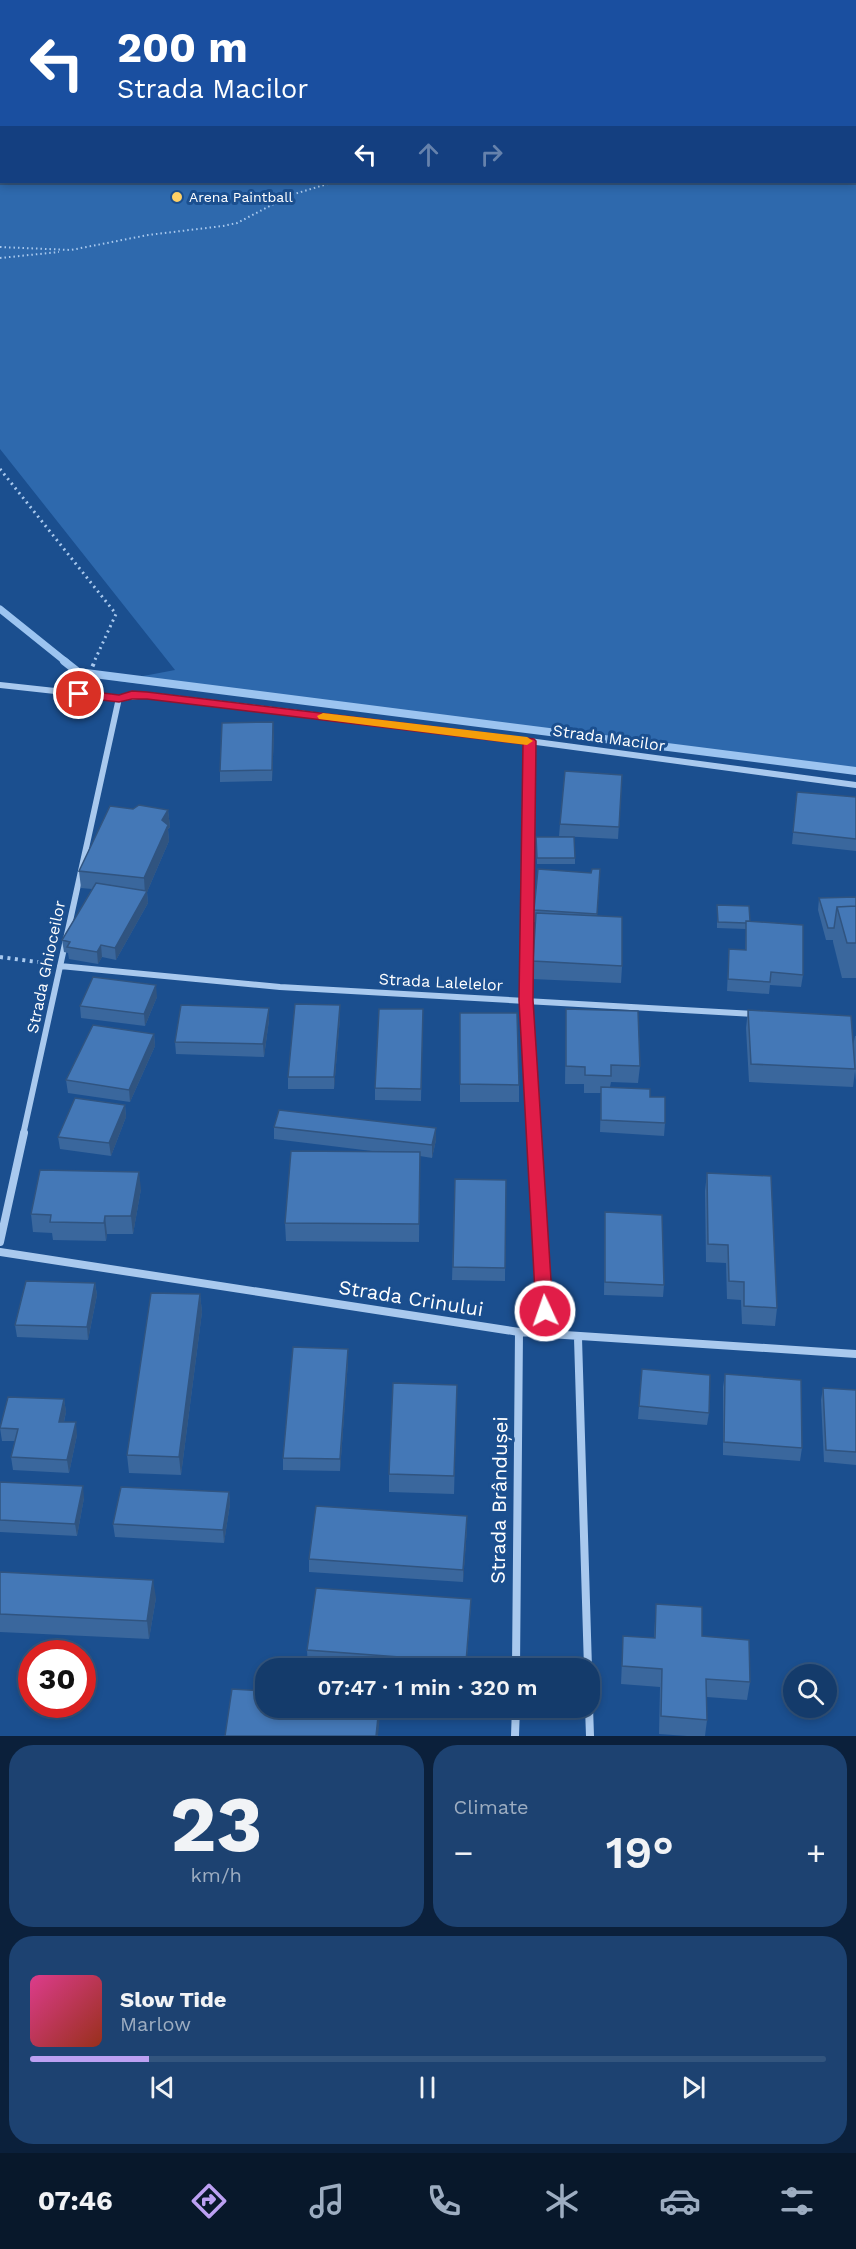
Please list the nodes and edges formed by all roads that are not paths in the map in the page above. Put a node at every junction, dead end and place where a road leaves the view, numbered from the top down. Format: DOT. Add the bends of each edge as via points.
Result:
graph roads {
  1 [pos="0,685"];
  2 [pos="119,698"];
  3 [pos="530,741"];
  4 [pos="856,785"];
  5 [pos="60,966"];
  6 [pos="526,1000"];
  7 [pos="762,1014"];
  8 [pos="0,1242"];
  9 [pos="0,1252"];
  10 [pos="519,1332"];
  11 [pos="546,1335"];
  12 [pos="579,1338"];
  13 [pos="856,1354"];
  14 [pos="516,1658"];
  15 [pos="588,1658"];
  16 [pos="516,1718"];
  17 [pos="589,1718"];
  18 [pos="515,1736"];
  19 [pos="590,1736"];
  1 -- 2 [label="street, Strada Macilor"];
  2 -- 3 [label="street, Strada Macilor" via="147,695"];
  2 -- 5 [label="street, Strada Ghioceilor"];
  3 -- 4 [label="street, Strada Macilor"];
  3 -- 6 [label="street"];
  5 -- 6 [label="street, Strada Lalelelor" via="280,987"];
  5 -- 8 [label="street, Strada Ghioceilor"];
  6 -- 7 [label="street, Strada Lalelelor"];
  6 -- 11 [label="street"];
  9 -- 10 [label="street, Strada Crinului"];
  10 -- 11 [label="street, Strada Crinului"];
  10 -- 14 [label="street, Strada Brândușei"];
  11 -- 12 [label="street, Strada Crinului"];
  12 -- 13 [label="street, Strada Crinului"];
  12 -- 15 [label="street"];
  16 -- 18 [label="street"];
  17 -- 19 [label="street"];
}
